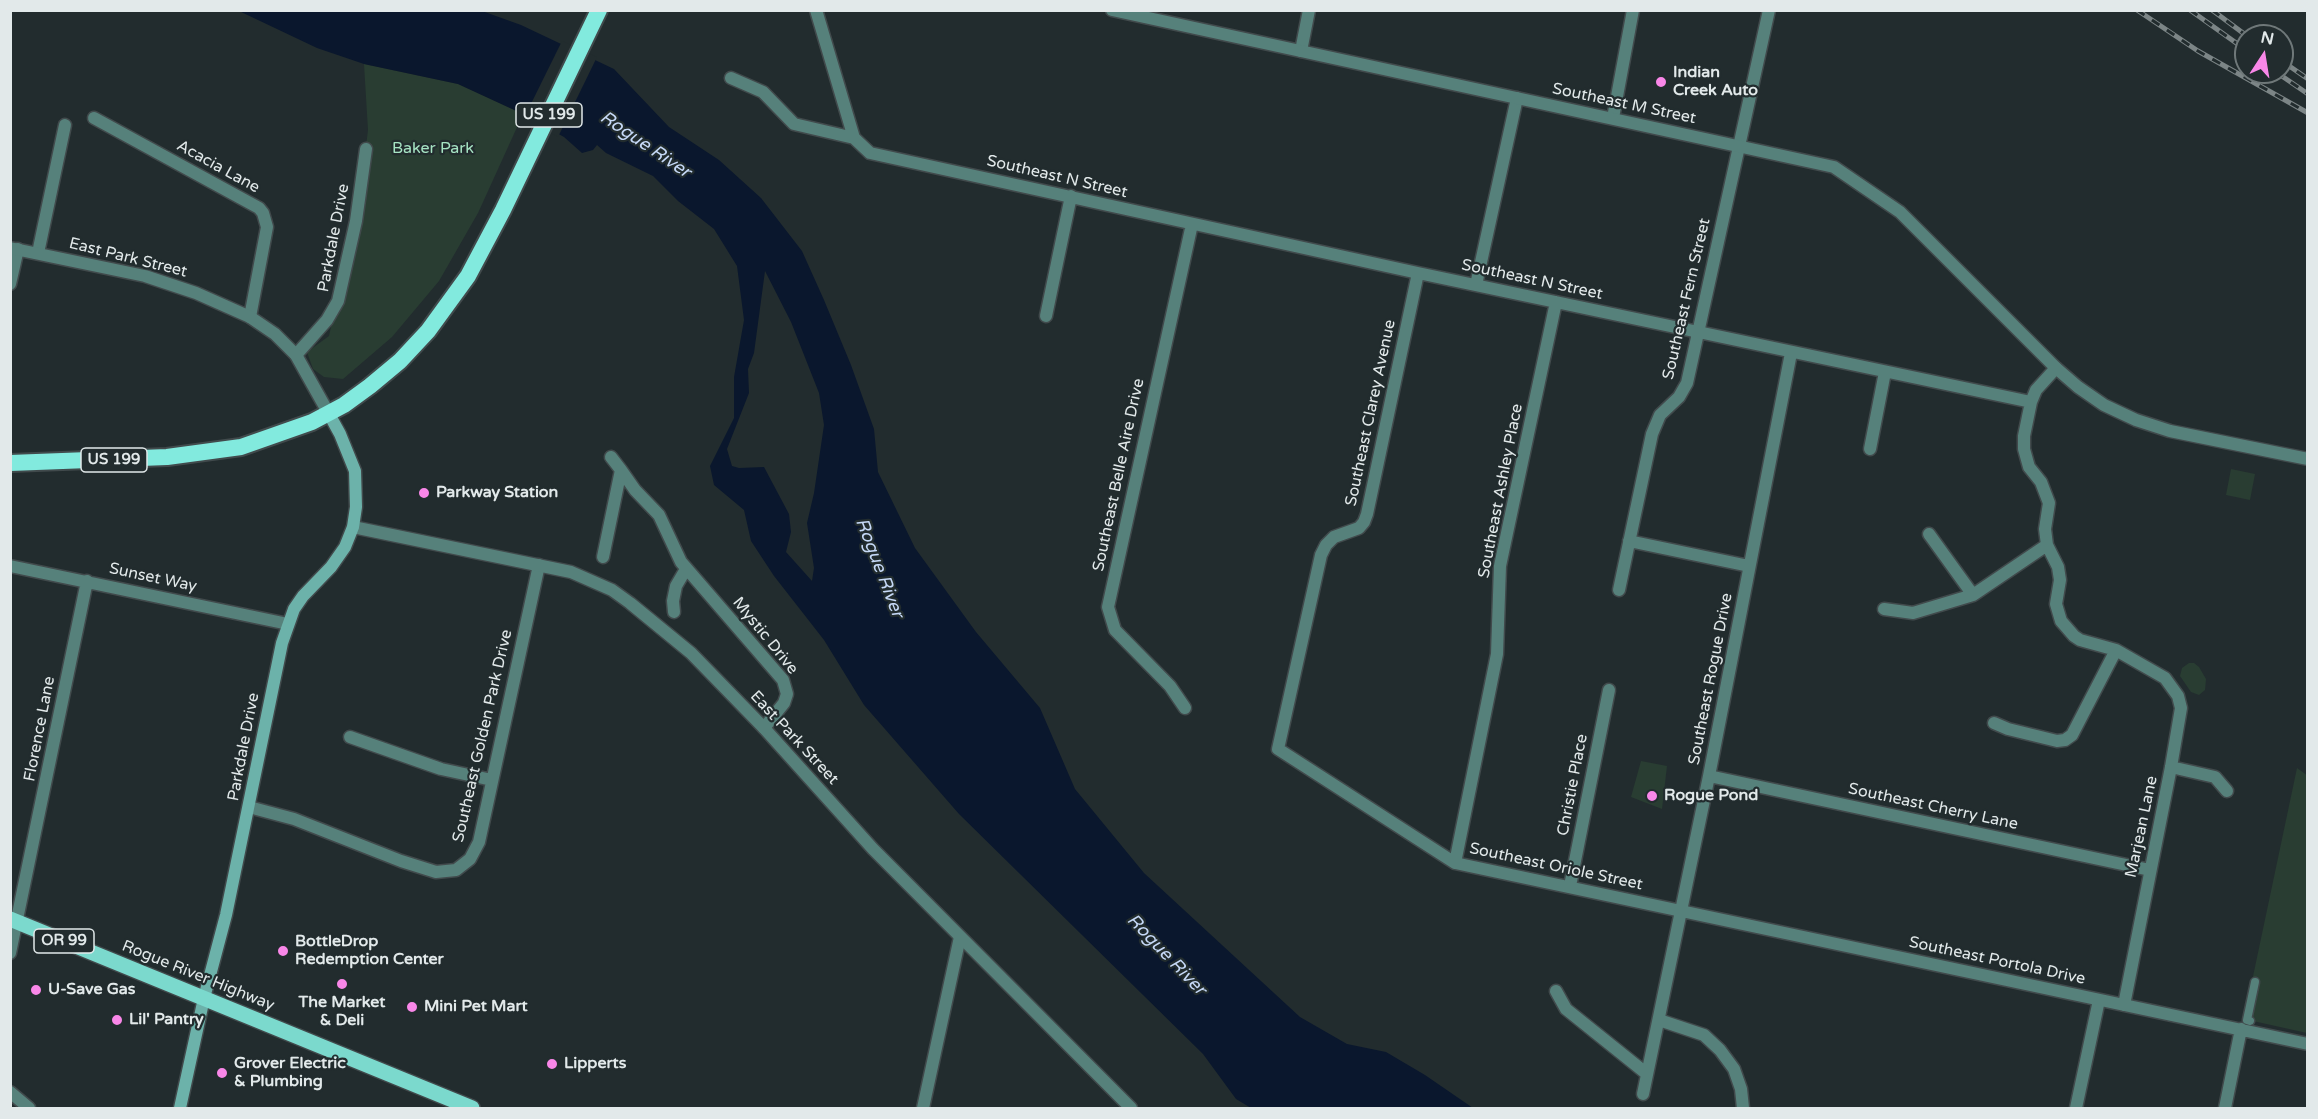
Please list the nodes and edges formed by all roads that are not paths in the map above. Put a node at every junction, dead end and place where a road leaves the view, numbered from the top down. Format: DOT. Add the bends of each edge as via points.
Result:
graph roads {
  1 [pos="816,10"];
  2 [pos="1112,10"];
  3 [pos="1309,10"];
  4 [pos="1633,10"];
  5 [pos="1769,10"];
  6 [pos="597,15"];
  7 [pos="1301,51"];
  8 [pos="731,78"];
  9 [pos="1517,98"];
  10 [pos="94,118"];
  11 [pos="1613,118"];
  12 [pos="65,124"];
  13 [pos="854,138"];
  14 [pos="1738,146"];
  15 [pos="366,149"];
  16 [pos="1071,196"];
  17 [pos="1192,224"];
  18 [pos="14,249"];
  19 [pos="38,253"];
  20 [pos="1419,273"];
  21 [pos="10,285"];
  22 [pos="1476,285"];
  23 [pos="1556,302"];
  24 [pos="1046,316"];
  25 [pos="250,317"];
  26 [pos="1698,333"];
  27 [pos="1791,353"];
  28 [pos="296,355"];
  29 [pos="2056,368"];
  30 [pos="1885,372"];
  31 [pos="2031,402"];
  32 [pos="329,414"];
  33 [pos="1870,448"];
  34 [pos="611,457"];
  35 [pos="2307,459"];
  36 [pos="10,463"];
  37 [pos="621,470"];
  38 [pos="353,527"];
  39 [pos="1929,534"];
  40 [pos="1629,541"];
  41 [pos="2047,545"];
  42 [pos="603,557"];
  43 [pos="539,565"];
  44 [pos="10,566"];
  45 [pos="683,566"];
  46 [pos="1749,566"];
  47 [pos="87,581"];
  48 [pos="1619,590"];
  49 [pos="1973,595"];
  50 [pos="1884,609"];
  51 [pos="674,612"];
  52 [pos="288,624"];
  53 [pos="2116,650"];
  54 [pos="1610,690"];
  55 [pos="1185,708"];
  56 [pos="1994,723"];
  57 [pos="764,728"];
  58 [pos="350,736"];
  59 [pos="1278,749"];
  60 [pos="2171,767"];
  61 [pos="1709,776"];
  62 [pos="492,780"];
  63 [pos="2227,791"];
  64 [pos="249,807"];
  65 [pos="1455,863"];
  66 [pos="2150,870"];
  67 [pos="1570,886"];
  68 [pos="1680,910"];
  69 [pos="14,921"];
  70 [pos="960,937"];
  71 [pos="10,953"];
  72 [pos="2255,982"];
  73 [pos="1556,990"];
  74 [pos="204,998"];
  75 [pos="2099,1000"];
  76 [pos="2124,1005"];
  77 [pos="1659,1020"];
  78 [pos="2245,1025"];
  79 [pos="2307,1044"];
  80 [pos="1647,1074"];
  81 [pos="10,1092"];
  82 [pos="1643,1094"];
  83 [pos="29,1108"];
  84 [pos="180,1108"];
  85 [pos="472,1108"];
  86 [pos="923,1108"];
  87 [pos="1131,1108"];
  88 [pos="1743,1108"];
  89 [pos="2076,1108"];
  90 [pos="2225,1108"];
  1 -- 13 [label="street"];
  2 -- 7 [label="street, Southeast M Street"];
  3 -- 7 [label="street"];
  4 -- 11 [label="street"];
  5 -- 14 [label="street, Southeast Fern Street"];
  6 -- 32 [label="highway, US 199" via="468,276 428,331 387,373"];
  7 -- 9 [label="street, Southeast M Street"];
  8 -- 13 [label="street" via="763,92 794,124"];
  9 -- 11 [label="street, Southeast M Street"];
  9 -- 22 [label="street"];
  10 -- 25 [label="street, Acacia Lane" via="263,213 267,227"];
  11 -- 14 [label="street, Southeast M Street"];
  12 -- 19 [label="street"];
  13 -- 16 [label="street, Southeast N Street" via="870,153"];
  14 -- 26 [label="street, Southeast Fern Street"];
  14 -- 29 [label="street, Southeast M Street" via="1834,167 1900,212"];
  15 -- 28 [label="street, Parkdale Drive" via="356,221 338,301"];
  16 -- 17 [label="street, Southeast N Street"];
  16 -- 24 [label="street"];
  17 -- 20 [label="street, Southeast N Street"];
  17 -- 55 [label="street, Southeast Belle Aire Drive" via="1108,607 1115,630 1170,686"];
  18 -- 19 [label="street, East Park Street"];
  18 -- 21 [label="street"];
  19 -- 25 [label="street, East Park Street" via="145,276"];
  20 -- 22 [label="street, Southeast N Street"];
  20 -- 59 [label="street, Southeast Clarey Avenue" via="1364,522 1359,528 1334,537 1321,555"];
  22 -- 23 [label="street, Southeast N Street"];
  23 -- 26 [label="street, Southeast N Street"];
  23 -- 65 [label="street, Southeast Ashley Place" via="1500,566 1497,654"];
  25 -- 28 [label="street, East Park Street"];
  26 -- 27 [label="street, Southeast N Street"];
  26 -- 40 [label="street, Southeast Fern Street" via="1687,383 1660,415 1652,434"];
  27 -- 30 [label="street, Southeast N Street"];
  27 -- 46 [label="street, Southeast Rogue Drive"];
  28 -- 32 [label="street, East Park Street"];
  29 -- 31 [label="street" via="2036,390"];
  29 -- 35 [label="street" via="2104,405 2136,420 2170,431"];
  30 -- 31 [label="street, Southeast N Street"];
  30 -- 33 [label="street"];
  31 -- 41 [label="street" via="2024,449 2029,467 2049,502"];
  32 -- 36 [label="highway, US 199" via="266,440 216,452"];
  32 -- 38 [label="main road, Parkdale Drive" via="355,471"];
  34 -- 37 [label="street, Mystic Drive"];
  37 -- 42 [label="street"];
  37 -- 45 [label="street, Mystic Drive" via="658,514"];
  38 -- 43 [label="street, East Park Street"];
  38 -- 52 [label="main road, Parkdale Drive" via="345,547 303,596"];
  39 -- 49 [label="street"];
  40 -- 46 [label="street"];
  40 -- 48 [label="street, Southeast Fern Street"];
  41 -- 49 [label="street"];
  41 -- 53 [label="street, Marjean Lane" via="2058,567 2056,604 2061,621 2080,640"];
  43 -- 57 [label="street, East Park Street" via="593,580 630,603 691,653"];
  43 -- 62 [label="street, Southeast Golden Park Drive"];
  44 -- 47 [label="street, Sunset Way"];
  45 -- 51 [label="street" via="673,601"];
  45 -- 57 [label="street, Mystic Drive" via="783,680 787,694 784,703"];
  46 -- 61 [label="street, Southeast Rogue Drive"];
  47 -- 52 [label="street, Sunset Way"];
  47 -- 69 [label="street, Florence Lane"];
  49 -- 50 [label="street" via="1913,613"];
  52 -- 64 [label="main road, Parkdale Drive"];
  53 -- 56 [label="street" via="2072,735 2065,740"];
  53 -- 60 [label="street, Marjean Lane" via="2165,678 2173,687 2181,708"];
  54 -- 67 [label="street, Christie Place"];
  57 -- 70 [label="street, East Park Street" via="873,849"];
  58 -- 62 [label="street" via="441,769"];
  59 -- 65 [label="street, Southeast Oriole Street"];
  60 -- 63 [label="street" via="2215,777"];
  60 -- 66 [label="street, Marjean Lane"];
  61 -- 66 [label="street, Southeast Cherry Lane"];
  61 -- 68 [label="street, Southeast Rogue Drive"];
  62 -- 64 [label="street, Southeast Golden Park Drive" via="479,842 470,860 456,870 436,872 294,819"];
  64 -- 74 [label="main road, Parkdale Drive"];
  65 -- 67 [label="street, Southeast Oriole Street"];
  66 -- 76 [label="street, Marjean Lane"];
  67 -- 68 [label="street, Southeast Oriole Street"];
  68 -- 75 [label="street, Southeast Portola Drive"];
  68 -- 77 [label="street, Southeast Rogue Drive"];
  69 -- 71 [label="street, Florence Lane"];
  69 -- 74 [label="main road, Rogue River Highway / OR 99"];
  70 -- 86 [label="street"];
  70 -- 87 [label="street, East Park Street"];
  72 -- 78 [label="street"];
  73 -- 80 [label="street" via="1566,1009"];
  74 -- 84 [label="main road, Parkdale Drive"];
  74 -- 85 [label="main road, Rogue River Highway / OR 99"];
  75 -- 76 [label="street, Southeast Portola Drive"];
  75 -- 89 [label="street"];
  76 -- 78 [label="street, Southeast Portola Drive"];
  77 -- 80 [label="street, Southeast Rogue Drive"];
  77 -- 88 [label="street" via="1704,1035 1720,1050 1734,1069"];
  78 -- 79 [label="street, Southeast Portola Drive"];
  78 -- 90 [label="street"];
  80 -- 82 [label="street, Southeast Rogue Drive"];
  81 -- 83 [label="street"];
}
